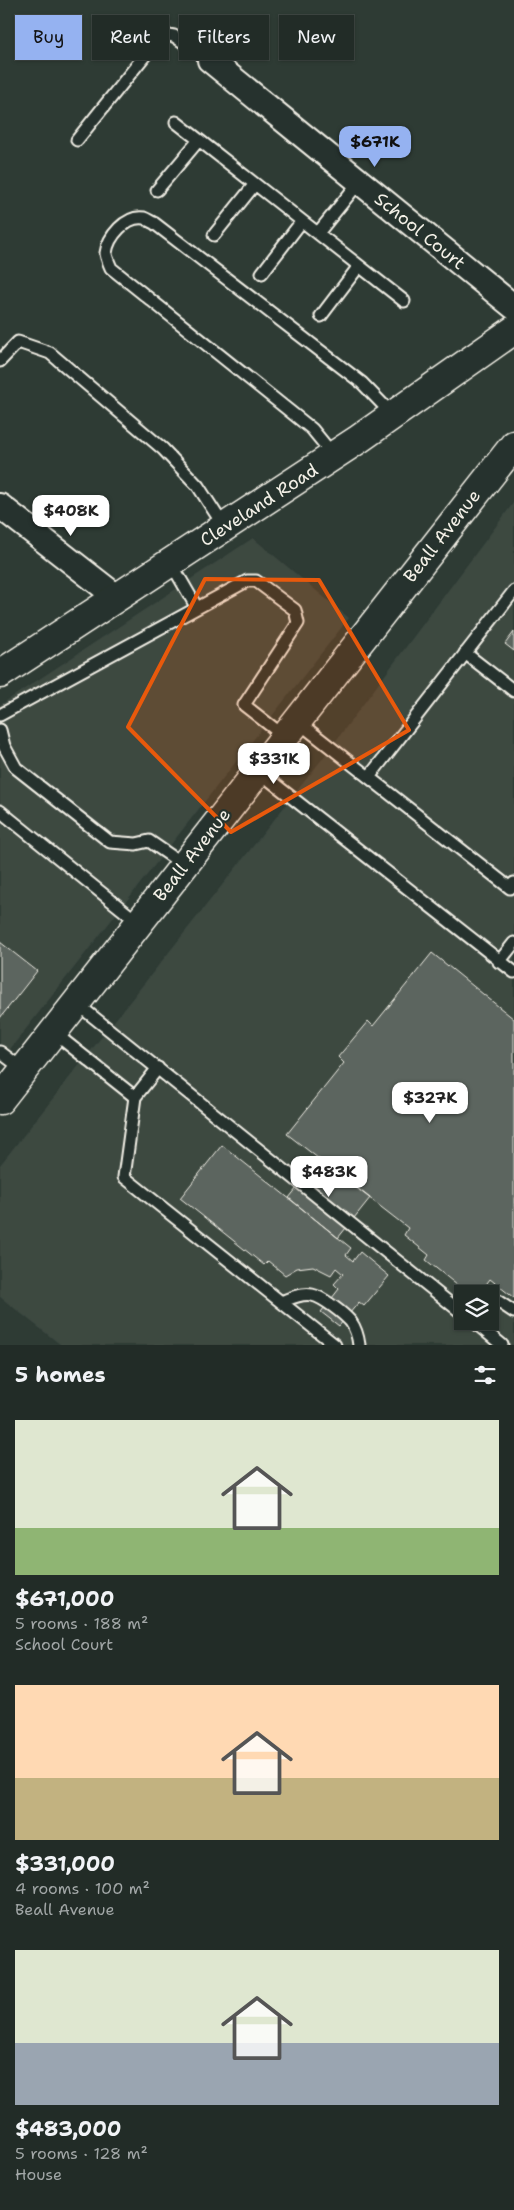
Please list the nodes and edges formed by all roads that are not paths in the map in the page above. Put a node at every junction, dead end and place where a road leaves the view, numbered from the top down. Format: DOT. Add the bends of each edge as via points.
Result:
graph roads {
  1 [pos="179,39"];
  2 [pos="210,60"];
  3 [pos="176,122"];
  4 [pos="77,140"];
  5 [pos="198,140"];
  6 [pos="360,181"];
  7 [pos="255,184"];
  8 [pos="157,190"];
  9 [pos="302,221"];
  10 [pos="318,234"];
  11 [pos="214,235"];
  12 [pos="359,266"];
  13 [pos="262,273"];
  14 [pos="404,301"];
  15 [pos="514,307"];
  16 [pos="321,316"];
  17 [pos="514,330"];
  18 [pos="0,361"];
  19 [pos="393,415"];
  20 [pos="514,445"];
  21 [pos="334,456"];
  22 [pos="0,506"];
  23 [pos="225,528"];
  24 [pos="171,563"];
  25 [pos="514,591"];
  26 [pos="118,598"];
  27 [pos="197,608"];
  28 [pos="465,653"];
  29 [pos="0,674"];
  30 [pos="514,691"];
  31 [pos="0,715"];
  32 [pos="291,729"];
  33 [pos="0,730"];
  34 [pos="258,771"];
  35 [pos="369,777"];
  36 [pos="0,811"];
  37 [pos="184,866"];
  38 [pos="514,882"];
  39 [pos="139,923"];
  40 [pos="514,943"];
  41 [pos="499,962"];
  42 [pos="514,972"];
  43 [pos="76,1003"];
  44 [pos="54,1032"];
  45 [pos="0,1052"];
  46 [pos="158,1068"];
  47 [pos="24,1070"];
  48 [pos="135,1097"];
  49 [pos="0,1100"];
  50 [pos="281,1302"];
  51 [pos="499,1302"];
  52 [pos="454,1307"];
  53 [pos="514,1312"];
  54 [pos="484,1330"];
  55 [pos="335,1345"];
  56 [pos="359,1345"];
  57 [pos="502,1345"];
  1 -- 4 [label="lane" via="162,34"];
  2 -- 6 [label="street, School Court"];
  3 -- 5 [label="lane"];
  5 -- 7 [label="lane"];
  5 -- 8 [label="lane"];
  6 -- 10 [label="lane"];
  6 -- 15 [label="street, School Court"];
  7 -- 9 [label="lane"];
  7 -- 11 [label="lane"];
  9 -- 10 [label="lane"];
  9 -- 13 [label="lane"];
  10 -- 12 [label="lane"];
  12 -- 14 [label="lane"];
  12 -- 16 [label="lane"];
  17 -- 19 [label="street, Cleveland Road"];
  18 -- 23 [label="lane" via="18,342 50,353 163,449 198,486"];
  19 -- 21 [label="street, Cleveland Road"];
  19 -- 21 [label="lane" via="362,382 154,223 144,218 133,219 121,227 111,239 106,254 110,268 312,429"];
  20 -- 32 [label="street, Beall Avenue"];
  21 -- 23 [label="street, Cleveland Road"];
  22 -- 26 [label="street"];
  23 -- 24 [label="street, Cleveland Road"];
  24 -- 26 [label="street, Cleveland Road"];
  24 -- 27 [label="lane"];
  25 -- 28 [label="lane"];
  26 -- 29 [label="street, Cleveland Road"];
  27 -- 31 [label="lane"];
  27 -- 32 [label="lane" via="247,581 256,581 295,610 298,623 244,706"];
  28 -- 30 [label="lane"];
  28 -- 35 [label="lane"];
  32 -- 34 [label="street, Beall Avenue"];
  32 -- 35 [label="lane"];
  33 -- 37 [label="lane" via="4,746 16,768 110,842 136,844 149,840"];
  34 -- 37 [label="street, Beall Avenue"];
  34 -- 41 [label="lane"];
  35 -- 38 [label="lane" via="510,888"];
  36 -- 39 [label="lane"];
  37 -- 39 [label="street, Beall Avenue"];
  39 -- 43 [label="street, Beall Avenue"];
  40 -- 41 [label="lane"];
  41 -- 42 [label="lane"];
  43 -- 44 [label="street, Beall Avenue"];
  43 -- 46 [label="lane"];
  44 -- 47 [label="street, Beall Avenue"];
  44 -- 48 [label="lane"];
  45 -- 47 [label="lane"];
  46 -- 48 [label="lane"];
  46 -- 52 [label="lane"];
  47 -- 49 [label="street, Beall Avenue"];
  48 -- 50 [label="lane" via="124,1177"];
  50 -- 55 [label="lane"];
  50 -- 56 [label="lane" via="311,1294 323,1299 351,1322"];
  51 -- 53 [label="lane"];
  54 -- 57 [label="lane"];
}
